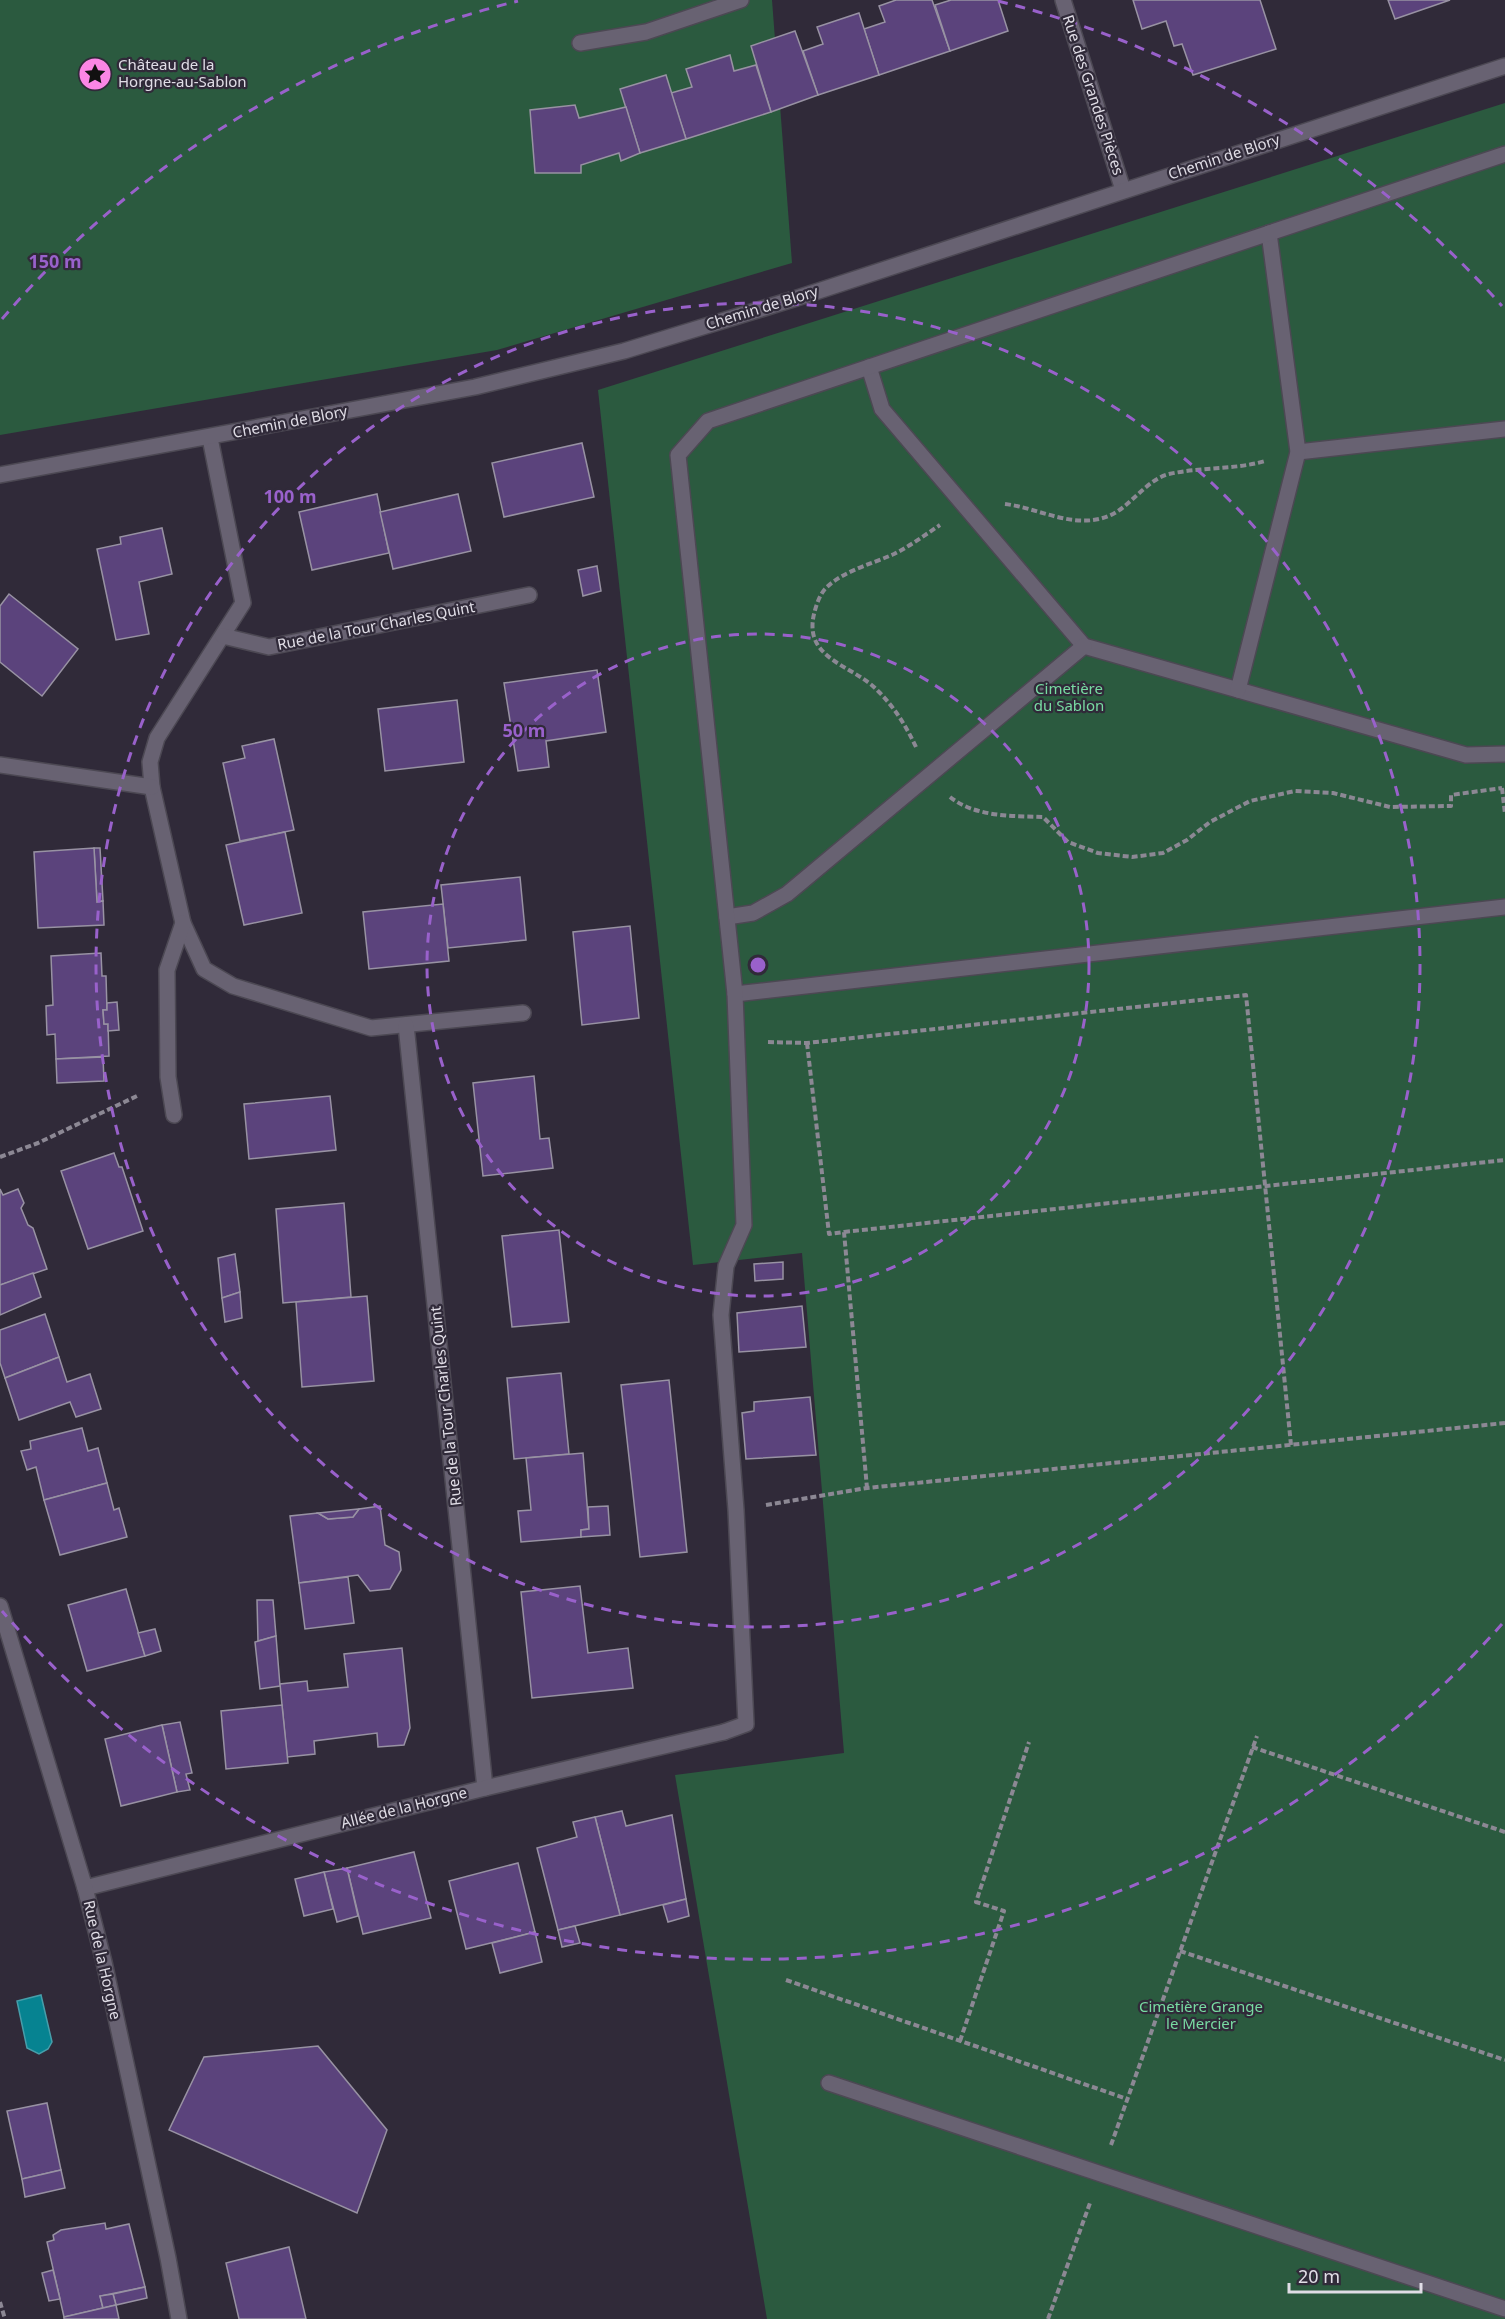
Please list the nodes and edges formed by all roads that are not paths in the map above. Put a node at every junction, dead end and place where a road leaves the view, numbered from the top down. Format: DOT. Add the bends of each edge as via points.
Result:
graph roads {
  1 [pos="741,0"];
  2 [pos="1063,0"];
  3 [pos="580,43"];
  4 [pos="1505,66"];
  5 [pos="1505,154"];
  6 [pos="1123,190"];
  7 [pos="1269,233"];
  8 [pos="869,367"];
  9 [pos="1505,429"];
  10 [pos="210,438"];
  11 [pos="1298,452"];
  12 [pos="0,475"];
  13 [pos="529,595"];
  14 [pos="223,636"];
  15 [pos="1084,646"];
  16 [pos="1238,690"];
  17 [pos="1505,753"];
  18 [pos="0,765"];
  19 [pos="152,787"];
  20 [pos="1505,907"];
  21 [pos="727,917"];
  22 [pos="183,923"];
  23 [pos="735,994"];
  24 [pos="523,1013"];
  25 [pos="406,1025"];
  26 [pos="174,1115"];
  27 [pos="0,1606"];
  28 [pos="485,1788"];
  29 [pos="85,1888"];
  30 [pos="829,2083"];
  31 [pos="1505,2309"];
  32 [pos="178,2319"];
  1 -- 3 [label="street" via="646,32"];
  2 -- 6 [label="street, Rue des Grandes Pièces"];
  4 -- 6 [label="street, Chemin de Blory"];
  5 -- 7 [label="street"];
  6 -- 10 [label="street, Chemin de Blory" via="624,351 474,387"];
  7 -- 8 [label="street"];
  7 -- 11 [label="street"];
  8 -- 15 [label="street" via="882,409"];
  8 -- 21 [label="street" via="708,421 678,455"];
  9 -- 11 [label="street"];
  10 -- 12 [label="street, Chemin de Blory"];
  10 -- 14 [label="street" via="243,603"];
  11 -- 16 [label="street"];
  13 -- 14 [label="street, Rue de la Tour Charles Quint" via="269,647"];
  14 -- 19 [label="street" via="157,738 150,762"];
  15 -- 16 [label="street"];
  15 -- 21 [label="street" via="787,894 753,913"];
  16 -- 17 [label="street" via="1466,755"];
  18 -- 19 [label="street"];
  19 -- 22 [label="street"];
  20 -- 23 [label="street"];
  21 -- 23 [label="street"];
  22 -- 25 [label="street" via="204,969 233,986 371,1028"];
  22 -- 26 [label="street" via="167,970 168,1077"];
  23 -- 28 [label="street, Allée de la Horgne" via="744,1225 726,1266 721,1315 736,1510 746,1724"];
  24 -- 25 [label="street"];
  25 -- 28 [label="street, Rue de la Tour Charles Quint"];
  27 -- 29 [label="street, Rue de la Horgne"];
  28 -- 29 [label="street, Allée de la Horgne"];
  29 -- 32 [label="street, Rue de la Horgne" via="168,2258"];
  30 -- 31 [label="street"];
}
